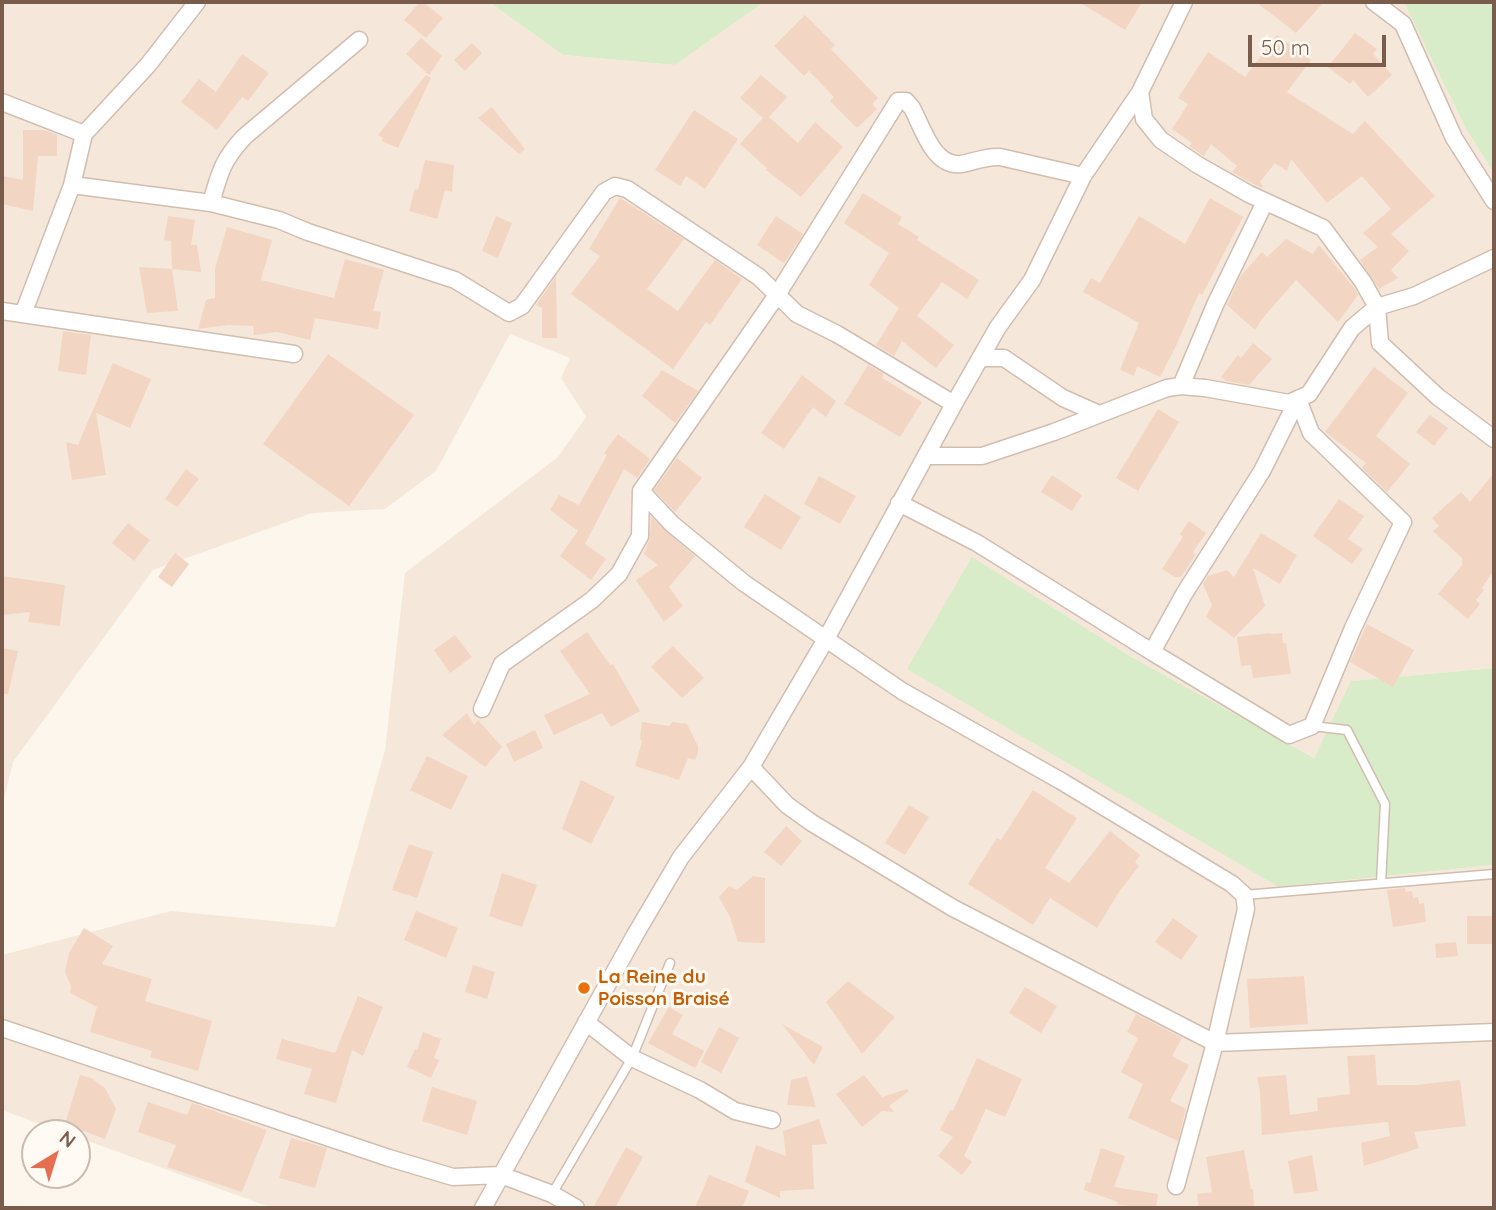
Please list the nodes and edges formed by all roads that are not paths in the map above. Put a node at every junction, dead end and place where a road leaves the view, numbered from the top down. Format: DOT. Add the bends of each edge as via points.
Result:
graph roads {
  1 [pos="197,2"];
  2 [pos="1184,2"];
  3 [pos="1374,2"];
  4 [pos="359,40"];
  5 [pos="1140,92"];
  6 [pos="2,102"];
  7 [pos="84,134"];
  8 [pos="1083,176"];
  9 [pos="72,185"];
  10 [pos="1494,201"];
  11 [pos="211,202"];
  12 [pos="1265,202"];
  13 [pos="1494,258"];
  14 [pos="777,295"];
  15 [pos="1377,307"];
  16 [pos="2,311"];
  17 [pos="23,314"];
  18 [pos="294,354"];
  19 [pos="981,358"];
  20 [pos="1181,386"];
  21 [pos="1298,399"];
  22 [pos="954,404"];
  23 [pos="1099,414"];
  24 [pos="1494,439"];
  25 [pos="928,456"];
  26 [pos="641,491"];
  27 [pos="899,503"];
  28 [pos="826,639"];
  29 [pos="1152,652"];
  30 [pos="482,709"];
  31 [pos="1312,726"];
  32 [pos="751,767"];
  33 [pos="1494,874"];
  34 [pos="1381,883"];
  35 [pos="1244,895"];
  36 [pos="670,962"];
  37 [pos="586,1022"];
  38 [pos="2,1028"];
  39 [pos="1494,1031"];
  40 [pos="1214,1043"];
  41 [pos="632,1058"];
  42 [pos="772,1120"];
  43 [pos="501,1175"];
  44 [pos="1176,1186"];
  45 [pos="552,1194"];
  46 [pos="483,1208"];
  47 [pos="576,1208"];
  1 -- 7 [label="street" via="148,65"];
  2 -- 5 [label="street"];
  3 -- 10 [label="street" via="1404,24 1454,138"];
  4 -- 11 [label="street" via="228,154"];
  5 -- 8 [label="street"];
  5 -- 12 [label="street" via="1144,118 1161,140"];
  6 -- 7 [label="street"];
  7 -- 9 [label="street"];
  8 -- 14 [label="street" via="1000,157 950,164 938,157 912,108 906,101 898,101"];
  8 -- 19 [label="street" via="1032,279"];
  9 -- 11 [label="street"];
  9 -- 17 [label="street"];
  11 -- 14 [label="street" via="279,220 455,280 509,313 522,306 604,192 615,186 627,189 759,277"];
  12 -- 15 [label="street" via="1323,228"];
  12 -- 20 [label="street"];
  13 -- 15 [label="street" via="1414,296"];
  14 -- 22 [label="street" via="797,314"];
  14 -- 26 [label="street"];
  15 -- 21 [label="street" via="1352,328 1308,394"];
  15 -- 24 [label="street" via="1380,343 1438,397"];
  16 -- 17 [label="street"];
  17 -- 18 [label="street"];
  19 -- 22 [label="street"];
  19 -- 23 [label="street" via="1004,358 1063,398"];
  20 -- 21 [label="street" via="1289,403"];
  20 -- 23 [label="street"];
  21 -- 29 [label="street" via="1262,471"];
  21 -- 31 [label="street" via="1311,433 1403,522"];
  22 -- 25 [label="street"];
  23 -- 25 [label="street" via="982,456"];
  25 -- 27 [label="street"];
  26 -- 28 [label="street" via="672,524 744,583"];
  26 -- 30 [label="street" via="640,536 619,574 592,600 502,664"];
  27 -- 28 [label="street"];
  27 -- 29 [label="street" via="977,543"];
  28 -- 32 [label="street"];
  28 -- 35 [label="street" via="902,691 1061,781"];
  29 -- 31 [label="street" via="1289,735"];
  31 -- 34 [label="lane" via="1347,730 1385,804"];
  32 -- 37 [label="street" via="681,858"];
  32 -- 40 [label="street" via="787,805 812,823 953,908"];
  33 -- 34 [label="lane"];
  34 -- 35 [label="lane"];
  35 -- 40 [label="street" via="1246,908"];
  36 -- 41 [label="lane"];
  37 -- 41 [label="street"];
  37 -- 43 [label="street"];
  38 -- 43 [label="street" via="453,1177"];
  39 -- 40 [label="street"];
  40 -- 44 [label="street"];
  41 -- 42 [label="street" via="735,1111"];
  41 -- 45 [label="lane"];
  43 -- 45 [label="street"];
  43 -- 46 [label="street"];
  45 -- 47 [label="street"];
}
